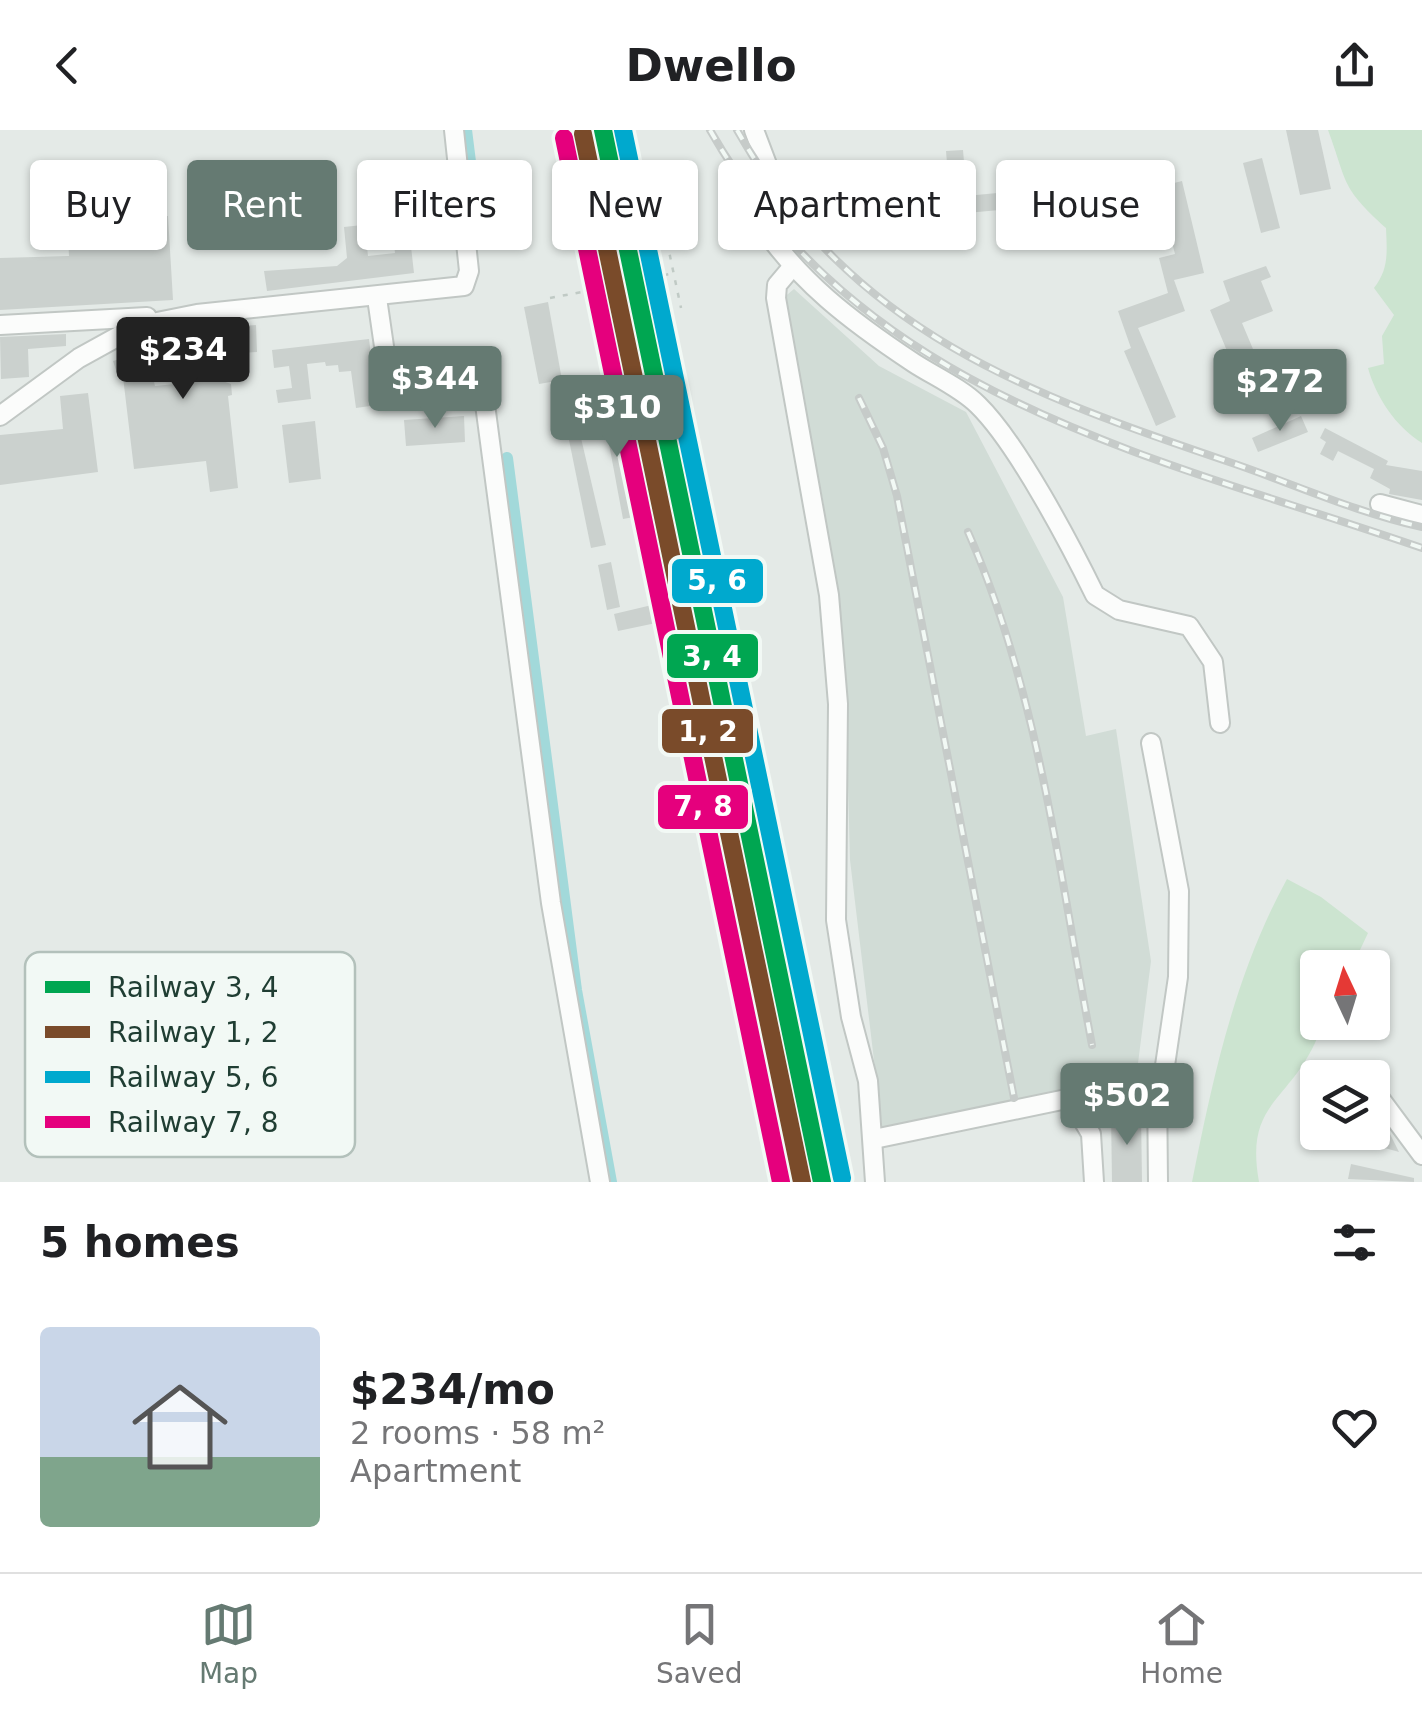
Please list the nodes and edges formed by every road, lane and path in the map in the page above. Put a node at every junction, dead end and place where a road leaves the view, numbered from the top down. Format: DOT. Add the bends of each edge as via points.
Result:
graph roads {
  1 [pos="454,130"];
  2 [pos="754,130"];
  3 [pos="637,250"];
  4 [pos="669,250"];
  5 [pos="610,253"];
  6 [pos="793,266"];
  7 [pos="674,272"];
  8 [pos="643,279"];
  9 [pos="616,284"];
  10 [pos="376,298"];
  11 [pos="550,298"];
  12 [pos="682,308"];
  13 [pos="650,313"];
  14 [pos="198,314"];
  15 [pos="624,320"];
  16 [pos="0,325"];
  17 [pos="0,416"];
  18 [pos="1380,504"];
  19 [pos="1422,515"];
  20 [pos="1220,723"];
  21 [pos="1151,743"];
  22 [pos="1157,1082"];
  23 [pos="1071,1100"];
  24 [pos="1390,1111"];
  25 [pos="874,1139"];
  26 [pos="1422,1155"];
  27 [pos="600,1182"];
  28 [pos="874,1182"];
  29 [pos="1094,1182"];
  30 [pos="1158,1182"];
  1 -- 10 [label="street" via="468,280 455,289"];
  2 -- 6 [label="street" via="771,175 756,218"];
  3 -- 8 [label="path"];
  4 -- 7 [label="path"];
  5 -- 9 [label="path"];
  6 -- 20 [label="street" via="856,324 977,403 1095,595 1119,610 1190,626 1213,662"];
  6 -- 25 [label="street" via="777,285 776,298 829,595 838,704 836,920"];
  7 -- 8 [label="path, bridge"];
  7 -- 12 [label="path"];
  8 -- 9 [label="path, bridge"];
  8 -- 13 [label="path"];
  9 -- 11 [label="path, bridge"];
  9 -- 15 [label="path"];
  10 -- 14 [label="street"];
  10 -- 27 [label="street" via="388,374 409,382 481,374 551,903"];
  14 -- 16 [label="street"];
  14 -- 17 [label="street" via="122,334"];
  18 -- 19 [label="street"];
  21 -- 22 [label="street" via="1178,890 1178,977 1166,1074"];
  22 -- 23 [label="street"];
  22 -- 30 [label="street"];
  23 -- 25 [label="street"];
  23 -- 29 [label="street" via="1092,1134"];
  24 -- 26 [label="street"];
  25 -- 28 [label="street"];
}
